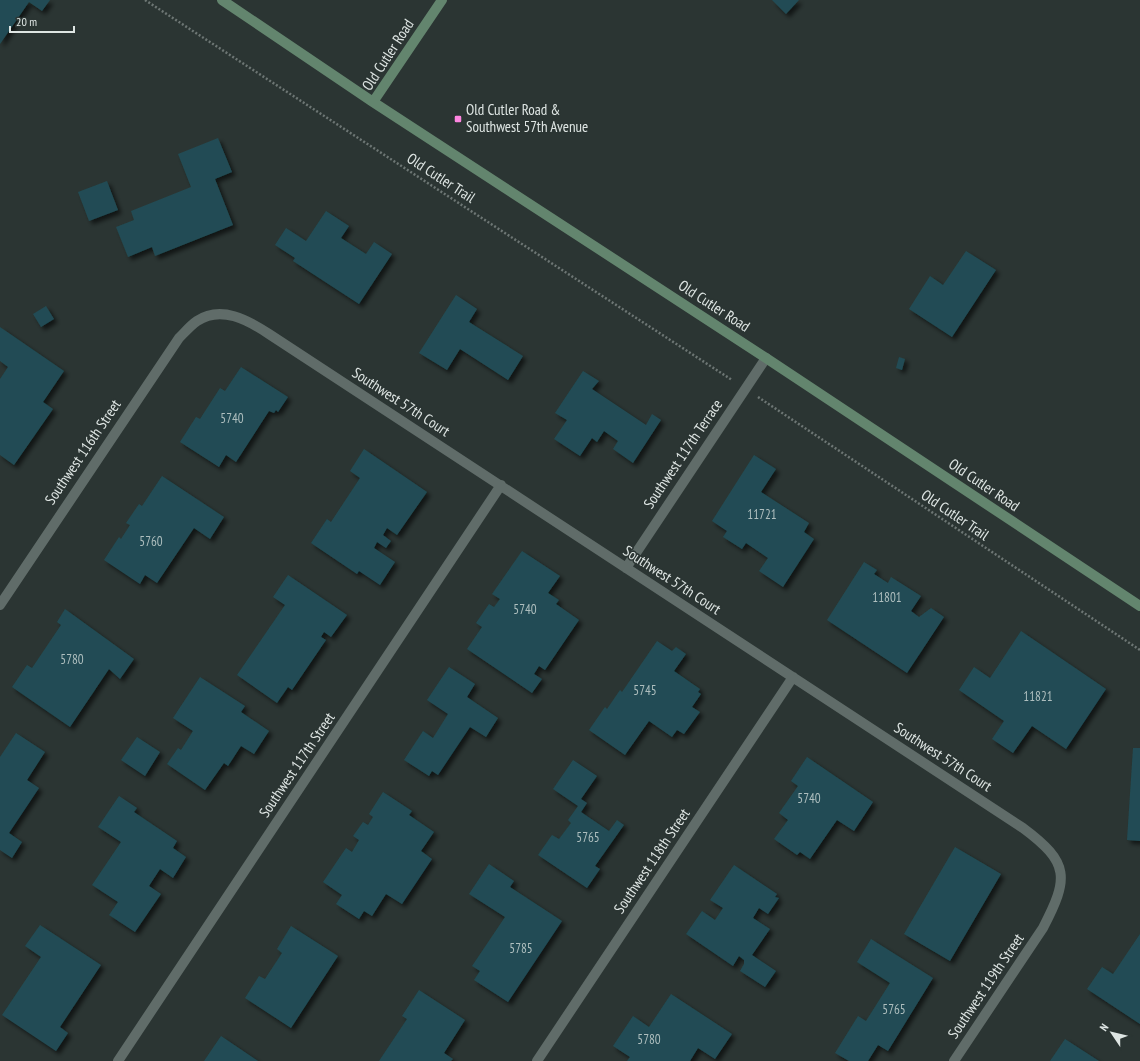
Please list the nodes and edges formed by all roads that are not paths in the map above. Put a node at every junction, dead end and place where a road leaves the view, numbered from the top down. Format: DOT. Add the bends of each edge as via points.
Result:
graph roads {
  1 [pos="222,0"];
  2 [pos="442,0"];
  3 [pos="373,102"];
  4 [pos="197,321"];
  5 [pos="766,358"];
  6 [pos="501,485"];
  7 [pos="626,568"];
  8 [pos="0,605"];
  9 [pos="1140,606"];
  10 [pos="793,677"];
  11 [pos="1043,928"];
  12 [pos="118,1061"];
  13 [pos="536,1061"];
  14 [pos="954,1061"];
  1 -- 3 [label="main road"];
  2 -- 3 [label="main road, Old Cutler Road"];
  3 -- 5 [label="main road, Old Cutler Road"];
  4 -- 6 [label="street, Southwest 57th Court" via="209,315 225,314 255,324"];
  4 -- 8 [label="street, Southwest 116th Street" via="179,338"];
  5 -- 7 [label="street, Southwest 117th Terrace"];
  5 -- 9 [label="main road, Old Cutler Road"];
  6 -- 7 [label="street, Southwest 57th Court"];
  6 -- 12 [label="street, Southwest 117th Street"];
  7 -- 10 [label="street, Southwest 57th Court"];
  10 -- 11 [label="street, Southwest 57th Court" via="1038,840 1053,854 1061,870 1062,887"];
  10 -- 13 [label="street, Southwest 118th Street"];
  11 -- 14 [label="street, Southwest 119th Street"];
}
